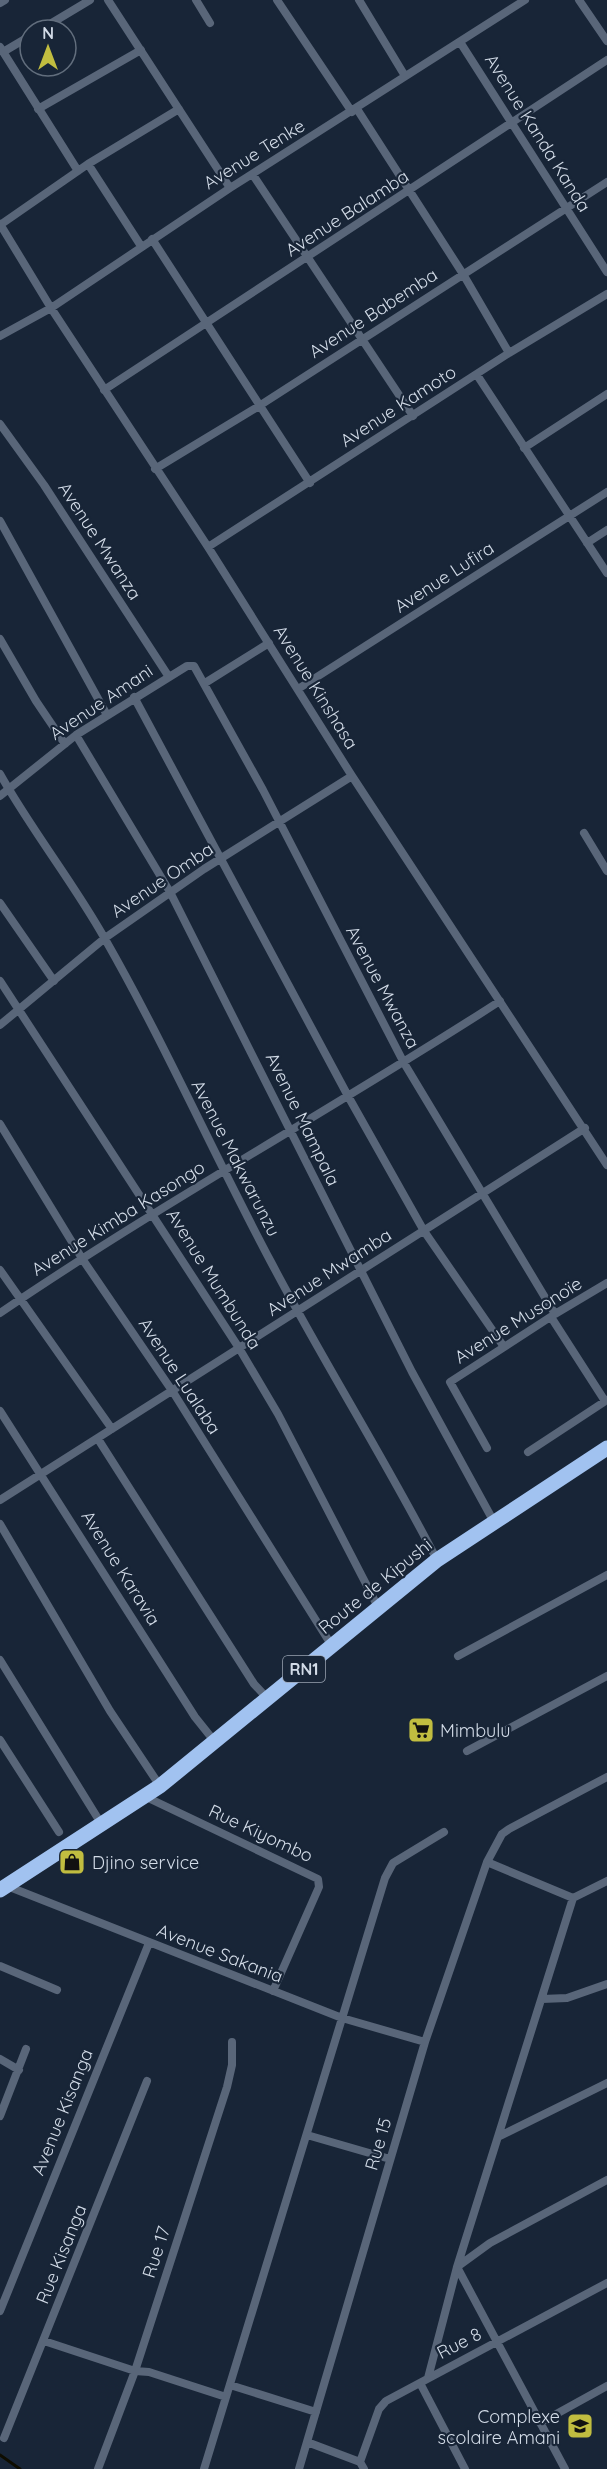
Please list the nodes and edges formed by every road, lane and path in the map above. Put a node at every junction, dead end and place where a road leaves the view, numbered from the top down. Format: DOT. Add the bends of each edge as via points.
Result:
graph roads {
  1 [pos="5,0"];
  2 [pos="90,0"];
  3 [pos="108,0"];
  4 [pos="196,0"];
  5 [pos="277,0"];
  6 [pos="359,0"];
  7 [pos="524,0"];
  8 [pos="579,0"];
  9 [pos="0,3"];
  10 [pos="60,18"];
  11 [pos="210,23"];
  12 [pos="607,41"];
  13 [pos="18,42"];
  14 [pos="460,42"];
  15 [pos="2,49"];
  16 [pos="141,50"];
  17 [pos="607,60"];
  18 [pos="405,76"];
  19 [pos="39,109"];
  20 [pos="178,109"];
  21 [pos="354,110"];
  22 [pos="513,120"];
  23 [pos="88,164"];
  24 [pos="78,171"];
  25 [pos="253,175"];
  26 [pos="607,182"];
  27 [pos="230,188"];
  28 [pos="410,191"];
  29 [pos="566,210"];
  30 [pos="0,224"];
  31 [pos="152,239"];
  32 [pos="141,246"];
  33 [pos="307,259"];
  34 [pos="607,273"];
  35 [pos="464,274"];
  36 [pos="607,294"];
  37 [pos="51,308"];
  38 [pos="207,323"];
  39 [pos="0,336"];
  40 [pos="360,339"];
  41 [pos="509,353"];
  42 [pos="477,375"];
  43 [pos="104,390"];
  44 [pos="607,394"];
  45 [pos="259,406"];
  46 [pos="413,416"];
  47 [pos="0,424"];
  48 [pos="524,447"];
  49 [pos="155,469"];
  50 [pos="310,483"];
  51 [pos="607,492"];
  52 [pos="570,516"];
  53 [pos="0,522"];
  54 [pos="607,530"];
  55 [pos="587,543"];
  56 [pos="208,547"];
  57 [pos="607,573"];
  58 [pos="0,639"];
  59 [pos="269,644"];
  60 [pos="195,668"];
  61 [pos="169,677"];
  62 [pos="205,683"];
  63 [pos="298,689"];
  64 [pos="134,697"];
  65 [pos="107,715"];
  66 [pos="76,735"];
  67 [pos="65,744"];
  68 [pos="0,774"];
  69 [pos="352,776"];
  70 [pos="9,790"];
  71 [pos="0,796"];
  72 [pos="278,822"];
  73 [pos="584,834"];
  74 [pos="220,860"];
  75 [pos="607,871"];
  76 [pos="170,892"];
  77 [pos="0,903"];
  78 [pos="105,938"];
  79 [pos="0,981"];
  80 [pos="54,981"];
  81 [pos="500,1001"];
  82 [pos="19,1011"];
  83 [pos="0,1025"];
  84 [pos="404,1063"];
  85 [pos="348,1096"];
  86 [pos="0,1124"];
  87 [pos="585,1128"];
  88 [pos="291,1130"];
  89 [pos="607,1165"];
  90 [pos="222,1171"];
  91 [pos="482,1193"];
  92 [pos="154,1214"];
  93 [pos="424,1231"];
  94 [pos="83,1260"];
  95 [pos="0,1270"];
  96 [pos="360,1270"];
  97 [pos="607,1284"];
  98 [pos="21,1299"];
  99 [pos="297,1312"];
  100 [pos="0,1313"];
  101 [pos="553,1315"];
  102 [pos="504,1347"];
  103 [pos="239,1348"];
  104 [pos="172,1392"];
  105 [pos="606,1400"];
  106 [pos="0,1411"];
  107 [pos="112,1429"];
  108 [pos="98,1439"];
  109 [pos="487,1448"];
  110 [pos="607,1448"];
  111 [pos="528,1452"];
  112 [pos="42,1475"];
  113 [pos="0,1500"];
  114 [pos="494,1522"];
  115 [pos="0,1524"];
  116 [pos="437,1560"];
  117 [pos="607,1575"];
  118 [pos="378,1607"];
  119 [pos="332,1646"];
  120 [pos="458,1656"];
  121 [pos="0,1660"];
  122 [pos="607,1676"];
  123 [pos="269,1699"];
  124 [pos="0,1740"];
  125 [pos="215,1742"];
  126 [pos="467,1751"];
  127 [pos="607,1777"];
  128 [pos="160,1785"];
  129 [pos="144,1796"];
  130 [pos="102,1825"];
  131 [pos="59,1832"];
  132 [pos="444,1832"];
  133 [pos="487,1862"];
  134 [pos="607,1881"];
  135 [pos="3,1888"];
  136 [pos="573,1899"];
  137 [pos="149,1943"];
  138 [pos="0,1966"];
  139 [pos="607,1984"];
  140 [pos="57,1990"];
  141 [pos="273,1991"];
  142 [pos="542,1999"];
  143 [pos="342,2018"];
  144 [pos="232,2042"];
  145 [pos="425,2042"];
  146 [pos="26,2049"];
  147 [pos="0,2059"];
  148 [pos="19,2070"];
  149 [pos="147,2081"];
  150 [pos="607,2083"];
  151 [pos="0,2116"];
  152 [pos="307,2135"];
  153 [pos="498,2137"];
  154 [pos="390,2159"];
  155 [pos="607,2180"];
  156 [pos="457,2267"];
  157 [pos="607,2283"];
  158 [pos="4,2293"];
  159 [pos="0,2311"];
  160 [pos="44,2341"];
  161 [pos="498,2343"];
  162 [pos="135,2372"];
  163 [pos="424,2380"];
  164 [pos="230,2385"];
  165 [pos="607,2386"];
  166 [pos="226,2397"];
  167 [pos="316,2412"];
  168 [pos="540,2423"];
  169 [pos="4,2438"];
  170 [pos="306,2442"];
  171 [pos="362,2466"];
  172 [pos="98,2469"];
  173 [pos="204,2469"];
  174 [pos="299,2469"];
  175 [pos="465,2469"];
  176 [pos="565,2469"];
  1 -- 9 [label="street"];
  2 -- 10 [label="street"];
  3 -- 16 [label="street"];
  4 -- 11 [label="street"];
  5 -- 21 [label="street"];
  6 -- 18 [label="street"];
  7 -- 14 [label="street, Avenue Tenke"];
  8 -- 12 [label="street"];
  13 -- 15 [label="street"];
  14 -- 18 [label="street, Avenue Tenke"];
  14 -- 22 [label="street, Avenue Kanda Kanda"];
  15 -- 19 [label="street"];
  16 -- 19 [label="street"];
  16 -- 20 [label="street"];
  17 -- 22 [label="street, Avenue Balamba"];
  18 -- 21 [label="street, Avenue Tenke"];
  19 -- 24 [label="street"];
  20 -- 23 [label="street"];
  20 -- 27 [label="street"];
  21 -- 25 [label="street, Avenue Tenke"];
  21 -- 28 [label="street"];
  22 -- 28 [label="street, Avenue Balamba"];
  22 -- 29 [label="street, Avenue Kanda Kanda"];
  23 -- 24 [label="street"];
  23 -- 32 [label="street"];
  24 -- 30 [label="street"];
  25 -- 27 [label="street, Avenue Tenke"];
  25 -- 33 [label="street"];
  26 -- 29 [label="street, Avenue Babemba"];
  27 -- 31 [label="street, Avenue Tenke"];
  28 -- 33 [label="street, Avenue Balamba"];
  28 -- 35 [label="street"];
  29 -- 34 [label="street, Avenue Kanda Kanda"];
  29 -- 35 [label="street, Avenue Babemba"];
  30 -- 37 [label="street, Avenue Kinshasa"];
  31 -- 32 [label="street, Avenue Tenke"];
  31 -- 38 [label="street"];
  32 -- 37 [label="street, Avenue Tenke"];
  33 -- 38 [label="street, Avenue Balamba"];
  33 -- 40 [label="street"];
  35 -- 40 [label="street, Avenue Babemba"];
  35 -- 41 [label="street"];
  36 -- 41 [label="street, Avenue Kamoto"];
  37 -- 39 [label="street, Avenue Tenke"];
  37 -- 43 [label="street, Avenue Kinshasa"];
  38 -- 43 [label="street, Avenue Balamba"];
  38 -- 45 [label="street"];
  40 -- 45 [label="street, Avenue Babemba"];
  40 -- 46 [label="street"];
  41 -- 42 [label="street, Avenue Kamoto"];
  42 -- 46 [label="street, Avenue Kamoto"];
  42 -- 48 [label="street"];
  43 -- 49 [label="street, Avenue Kinshasa"];
  44 -- 48 [label="street"];
  45 -- 49 [label="street, Avenue Babemba"];
  45 -- 50 [label="street"];
  46 -- 50 [label="street, Avenue Kamoto"];
  47 -- 61 [label="street, Avenue Mwanza"];
  48 -- 52 [label="street"];
  49 -- 56 [label="street, Avenue Kinshasa"];
  50 -- 56 [label="street, Avenue Kamoto"];
  51 -- 52 [label="street, Avenue Lufira"];
  52 -- 55 [label="street"];
  52 -- 63 [label="street, Avenue Lufira"];
  53 -- 65 [label="street"];
  54 -- 55 [label="street"];
  55 -- 57 [label="street"];
  56 -- 59 [label="street, Avenue Kinshasa"];
  58 -- 67 [label="street"];
  59 -- 62 [label="street"];
  59 -- 63 [label="street, Avenue Kinshasa"];
  60 -- 61 [label="street, Avenue Amani" via="189,665"];
  60 -- 62 [label="street, Avenue Mwanza"];
  61 -- 64 [label="street, Avenue Amani"];
  62 -- 72 [label="street, Avenue Mwanza"];
  63 -- 69 [label="street, Avenue Kinshasa"];
  64 -- 65 [label="street, Avenue Amani"];
  64 -- 74 [label="street"];
  65 -- 66 [label="street, Avenue Amani"];
  66 -- 67 [label="street, Avenue Amani"];
  66 -- 76 [label="street, Avenue Mampala"];
  67 -- 70 [label="street, Avenue Amani"];
  68 -- 70 [label="street, Avenue Makwarunzu"];
  69 -- 72 [label="street, Avenue Omba"];
  69 -- 81 [label="street, Avenue Kinshasa"];
  70 -- 71 [label="street, Avenue Amani"];
  70 -- 78 [label="street, Avenue Makwarunzu"];
  72 -- 74 [label="street, Avenue Omba"];
  72 -- 84 [label="street, Avenue Mwanza"];
  73 -- 75 [label="street"];
  74 -- 76 [label="street, Avenue Omba"];
  74 -- 85 [label="street"];
  76 -- 78 [label="street, Avenue Omba"];
  76 -- 88 [label="street, Avenue Mampala"];
  77 -- 80 [label="street"];
  78 -- 80 [label="street, Avenue Omba"];
  78 -- 90 [label="street, Avenue Makwarunzu" via="153,1025"];
  79 -- 82 [label="street, Avenue Mumbunda"];
  80 -- 82 [label="street, Avenue Omba"];
  81 -- 84 [label="street, Avenue Kimba Kasongo"];
  81 -- 87 [label="street, Avenue Kinshasa"];
  82 -- 83 [label="street, Avenue Omba"];
  82 -- 92 [label="street, Avenue Mumbunda"];
  84 -- 85 [label="street, Avenue Kimba Kasongo"];
  84 -- 91 [label="street, Avenue Mwanza"];
  85 -- 88 [label="street, Avenue Kimba Kasongo"];
  85 -- 93 [label="street"];
  86 -- 94 [label="street, Avenue Lualaba"];
  87 -- 89 [label="street, Avenue Kinshasa"];
  87 -- 91 [label="street, Avenue Mwamba"];
  88 -- 90 [label="street, Avenue Kimba Kasongo"];
  88 -- 96 [label="street, Avenue Mampala"];
  90 -- 92 [label="street, Avenue Kimba Kasongo"];
  90 -- 99 [label="street, Avenue Makwarunzu"];
  91 -- 93 [label="street, Avenue Mwamba"];
  91 -- 101 [label="street, Avenue Mwanza"];
  92 -- 94 [label="street, Avenue Kimba Kasongo"];
  92 -- 103 [label="street, Avenue Mumbunda"];
  93 -- 96 [label="street, Avenue Mwamba"];
  93 -- 102 [label="street"];
  94 -- 98 [label="street, Avenue Kimba Kasongo"];
  94 -- 104 [label="street, Avenue Lualaba"];
  95 -- 98 [label="street"];
  96 -- 99 [label="street, Avenue Mwamba"];
  96 -- 114 [label="street, Avenue Mampala"];
  97 -- 101 [label="street, Avenue Musonoïe"];
  98 -- 100 [label="street, Avenue Kimba Kasongo"];
  98 -- 107 [label="street"];
  99 -- 103 [label="street, Avenue Mwamba"];
  99 -- 116 [label="street, Avenue Makwarunzu"];
  101 -- 102 [label="street, Avenue Musonoïe"];
  101 -- 105 [label="street, Avenue Mwanza"];
  102 -- 109 [label="street, Avenue Musonoïe" via="450,1383"];
  103 -- 104 [label="street, Avenue Mwamba"];
  103 -- 118 [label="street, Avenue Mumbunda" via="278,1414"];
  104 -- 107 [label="street, Avenue Mwamba"];
  104 -- 119 [label="street, Avenue Lualaba"];
  105 -- 111 [label="street"];
  106 -- 112 [label="street, Avenue Karavia"];
  107 -- 108 [label="street, Avenue Mwamba"];
  108 -- 112 [label="street, Avenue Mwamba"];
  108 -- 123 [label="street" via="254,1684"];
  110 -- 114 [label="highway, Route de Kipushi / RN1"];
  112 -- 113 [label="street, Avenue Mwamba"];
  112 -- 125 [label="street, Avenue Karavia" via="195,1717"];
  114 -- 116 [label="highway, Route de Kipushi / RN1"];
  115 -- 128 [label="street" via="110,1711"];
  116 -- 118 [label="highway, Route de Kipushi / RN1"];
  117 -- 120 [label="street"];
  118 -- 119 [label="highway, Route de Kipushi / RN1"];
  119 -- 123 [label="highway, Route de Kipushi / RN1"];
  121 -- 130 [label="street"];
  122 -- 126 [label="street"];
  123 -- 125 [label="highway, Route de Kipushi / RN1"];
  124 -- 131 [label="street"];
  125 -- 128 [label="highway, Route de Kipushi / RN1"];
  127 -- 133 [label="street, Rue 15" via="502,1834"];
  128 -- 129 [label="highway, Route de Kipushi / RN1"];
  129 -- 130 [label="highway, Route de Kipushi / RN1"];
  129 -- 141 [label="street, Rue Kiyombo" via="318,1879 320,1887"];
  130 -- 135 [label="highway, Route de Kipushi / RN1"];
  132 -- 143 [label="street" via="390,1867"];
  133 -- 136 [label="street"];
  133 -- 145 [label="street, Rue 15"];
  134 -- 136 [label="street"];
  135 -- 137 [label="street, Avenue Sakania"];
  136 -- 142 [label="street"];
  137 -- 141 [label="street, Avenue Sakania"];
  137 -- 158 [label="street, Avenue Kisanga"];
  138 -- 140 [label="street"];
  139 -- 142 [label="street" via="567,1998"];
  141 -- 143 [label="street, Avenue Sakania"];
  142 -- 153 [label="street"];
  143 -- 145 [label="street, Avenue Sakania"];
  143 -- 152 [label="street"];
  144 -- 162 [label="street, Rue 17" via="227,2087"];
  145 -- 154 [label="street, Rue 15"];
  146 -- 148 [label="street"];
  147 -- 148 [label="street"];
  148 -- 151 [label="street"];
  149 -- 160 [label="street, Rue Kisanga"];
  150 -- 153 [label="street"];
  152 -- 154 [label="street"];
  152 -- 164 [label="street"];
  153 -- 156 [label="street"];
  154 -- 167 [label="street, Rue 15"];
  155 -- 156 [label="street" via="490,2242"];
  156 -- 161 [label="street"];
  156 -- 163 [label="street"];
  157 -- 161 [label="street, Rue 8"];
  158 -- 159 [label="street, Avenue Kisanga"];
  160 -- 162 [label="street"];
  160 -- 169 [label="street, Rue Kisanga"];
  161 -- 163 [label="street, Rue 8"];
  161 -- 168 [label="street"];
  162 -- 166 [label="street" via="149,2372"];
  162 -- 172 [label="street, Rue 17"];
  163 -- 171 [label="street, Rue 8" via="381,2405"];
  163 -- 175 [label="street"];
  164 -- 166 [label="street"];
  164 -- 167 [label="street"];
  165 -- 168 [label="street"];
  166 -- 173 [label="street"];
  167 -- 170 [label="street, Rue 15"];
  168 -- 176 [label="street"];
  170 -- 171 [label="street"];
  170 -- 174 [label="street, Rue 15"];
}
